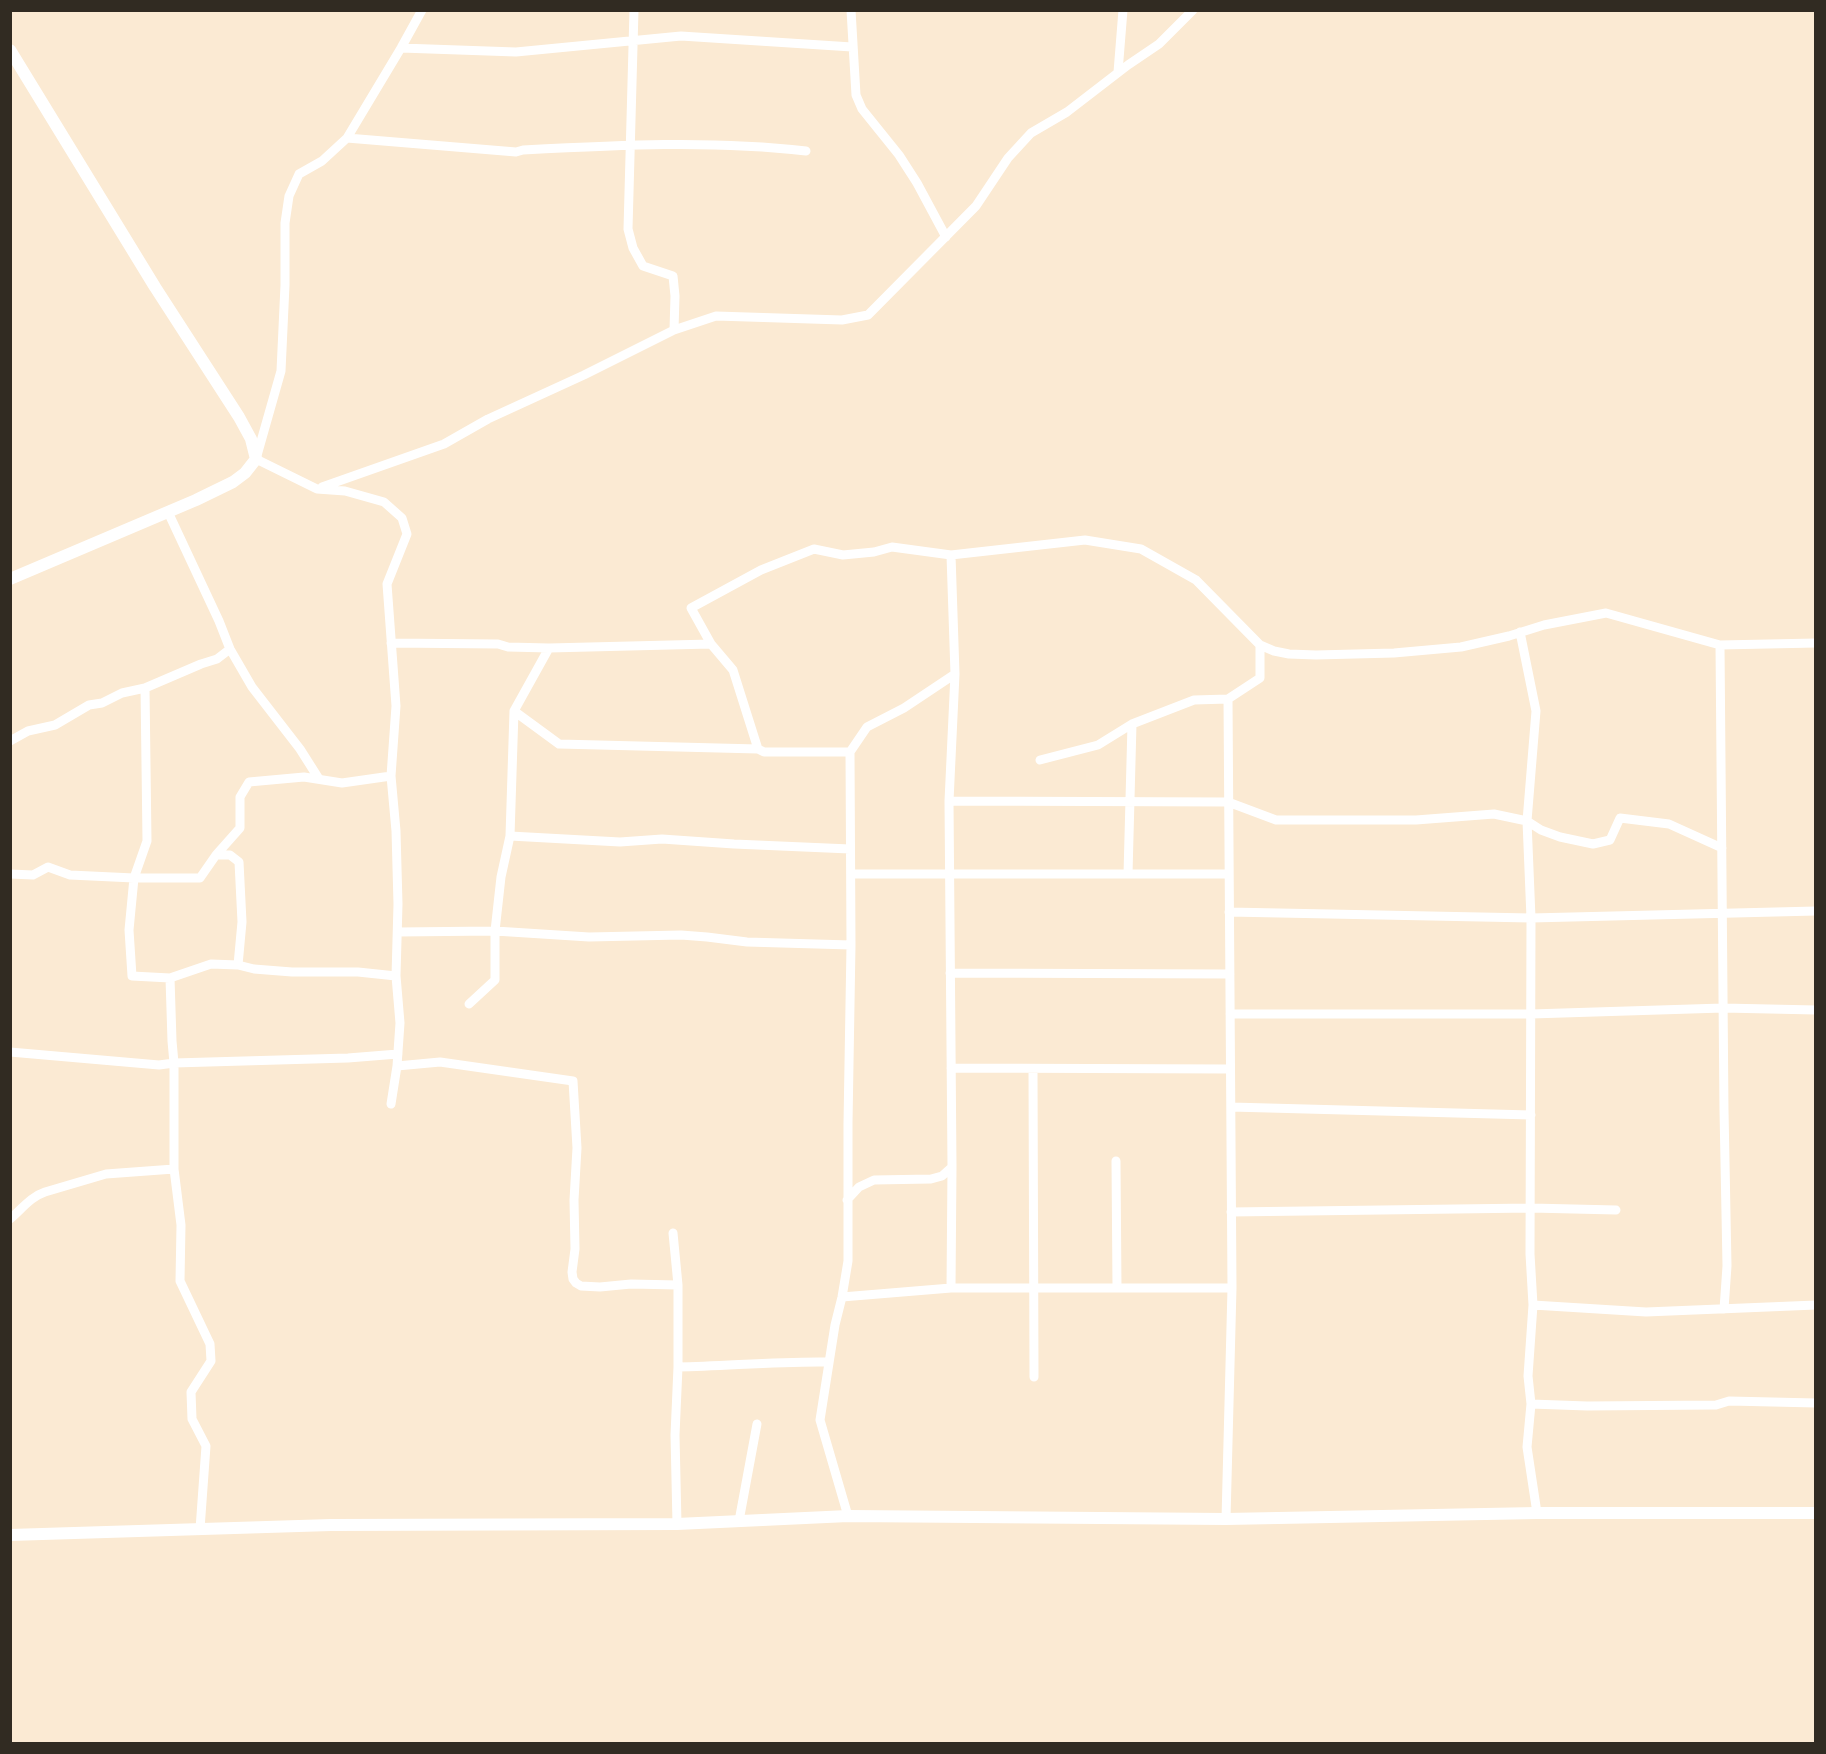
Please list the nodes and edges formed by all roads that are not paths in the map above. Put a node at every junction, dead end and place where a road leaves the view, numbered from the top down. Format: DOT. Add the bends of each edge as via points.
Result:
graph roads {
  1 [pos="422,10"];
  2 [pos="634,10"];
  3 [pos="851,10"];
  4 [pos="1123,10"];
  5 [pos="1193,10"];
  6 [pos="634,40"];
  7 [pos="852,47"];
  8 [pos="401,48"];
  9 [pos="10,50"];
  10 [pos="1118,72"];
  11 [pos="347,138"];
  12 [pos="630,144"];
  13 [pos="806,151"];
  14 [pos="946,237"];
  15 [pos="674,330"];
  16 [pos="256,459"];
  17 [pos="317,489"];
  18 [pos="168,512"];
  19 [pos="951,555"];
  20 [pos="10,579"];
  21 [pos="1520,632"];
  22 [pos="391,643"];
  23 [pos="1815,643"];
  24 [pos="711,644"];
  25 [pos="1260,645"];
  26 [pos="1720,645"];
  27 [pos="549,648"];
  28 [pos="230,649"];
  29 [pos="955,674"];
  30 [pos="145,688"];
  31 [pos="1228,699"];
  32 [pos="514,711"];
  33 [pos="1132,724"];
  34 [pos="10,741"];
  35 [pos="758,749"];
  36 [pos="850,752"];
  37 [pos="1040,760"];
  38 [pos="391,776"];
  39 [pos="320,780"];
  40 [pos="949,801"];
  41 [pos="1130,802"];
  42 [pos="1228,802"];
  43 [pos="1527,820"];
  44 [pos="510,836"];
  45 [pos="1722,848"];
  46 [pos="850,849"];
  47 [pos="216,855"];
  48 [pos="10,874"];
  49 [pos="851,874"];
  50 [pos="950,874"];
  51 [pos="1128,874"];
  52 [pos="1229,874"];
  53 [pos="134,878"];
  54 [pos="1815,911"];
  55 [pos="1229,912"];
  56 [pos="1722,912"];
  57 [pos="1531,918"];
  58 [pos="495,931"];
  59 [pos="398,932"];
  60 [pos="851,945"];
  61 [pos="238,965"];
  62 [pos="950,973"];
  63 [pos="1230,974"];
  64 [pos="396,976"];
  65 [pos="170,978"];
  66 [pos="469,1004"];
  67 [pos="1723,1008"];
  68 [pos="1815,1010"];
  69 [pos="1230,1014"];
  70 [pos="1531,1014"];
  71 [pos="10,1052"];
  72 [pos="398,1054"];
  73 [pos="174,1063"];
  74 [pos="397,1066"];
  75 [pos="951,1068"];
  76 [pos="1034,1069"];
  77 [pos="1230,1069"];
  78 [pos="391,1104"];
  79 [pos="1231,1107"];
  80 [pos="1531,1115"];
  81 [pos="1116,1161"];
  82 [pos="952,1167"];
  83 [pos="174,1169"];
  84 [pos="847,1200"];
  85 [pos="1530,1208"];
  86 [pos="1616,1209"];
  87 [pos="1232,1212"];
  88 [pos="10,1220"];
  89 [pos="673,1233"];
  90 [pos="678,1285"];
  91 [pos="951,1288"];
  92 [pos="1034,1288"];
  93 [pos="1117,1288"];
  94 [pos="1232,1288"];
  95 [pos="842,1297"];
  96 [pos="1533,1305"];
  97 [pos="1815,1305"];
  98 [pos="1724,1309"];
  99 [pos="829,1362"];
  100 [pos="678,1366"];
  101 [pos="1034,1377"];
  102 [pos="1815,1402"];
  103 [pos="1531,1404"];
  104 [pos="757,1424"];
  105 [pos="1537,1513"];
  106 [pos="1815,1513"];
  107 [pos="848,1516"];
  108 [pos="1226,1519"];
  109 [pos="740,1521"];
  110 [pos="677,1524"];
  111 [pos="200,1529"];
  112 [pos="10,1534"];
  1 -- 8 [label="street"];
  2 -- 6 [label="street"];
  3 -- 7 [label="street"];
  4 -- 10 [label="street"];
  5 -- 10 [label="street" via="1159,44"];
  6 -- 7 [label="street" via="681,36"];
  6 -- 8 [label="street" via="516,52"];
  6 -- 12 [label="street"];
  7 -- 14 [label="street" via="856,95 862,109 900,155"];
  8 -- 11 [label="street"];
  9 -- 16 [label="street" via="239,417"];
  10 -- 14 [label="street" via="1067,112 1031,133 1008,158 976,207"];
  11 -- 12 [label="street" via="516,152"];
  11 -- 16 [label="street" via="322,161 300,174 289,196 281,371"];
  12 -- 13 [label="street" via="743,145"];
  12 -- 15 [label="street" via="628,229 643,266 673,276"];
  14 -- 15 [label="street" via="868,315 842,320 716,316"];
  15 -- 17 [label="street" via="444,444"];
  16 -- 17 [label="street"];
  16 -- 18 [label="street" via="232,482"];
  17 -- 22 [label="street" via="345,491 384,502 402,518 407,534 387,584"];
  18 -- 20 [label="street"];
  18 -- 28 [label="street"];
  19 -- 24 [label="street" via="892,547 843,555 814,549 761,570 691,608"];
  19 -- 25 [label="street" via="1085,540 1141,549 1196,580"];
  19 -- 29 [label="street"];
  21 -- 25 [label="street" via="1461,647 1394,653 1289,654"];
  21 -- 26 [label="street" via="1606,613"];
  21 -- 43 [label="street" via="1536,711"];
  22 -- 27 [label="street"];
  22 -- 38 [label="street" via="396,706"];
  23 -- 26 [label="street"];
  24 -- 27 [label="street"];
  24 -- 35 [label="street" via="733,670"];
  25 -- 31 [label="street" via="1260,678"];
  26 -- 45 [label="street"];
  27 -- 32 [label="street"];
  28 -- 30 [label="street" via="217,659"];
  28 -- 39 [label="street" via="252,687"];
  29 -- 36 [label="street" via="867,727"];
  29 -- 40 [label="street"];
  30 -- 34 [label="street" via="89,705 55,725 28,731"];
  30 -- 53 [label="street" via="147,841"];
  31 -- 33 [label="street" via="1194,700"];
  31 -- 42 [label="street"];
  32 -- 35 [label="street" via="559,744"];
  32 -- 44 [label="street"];
  33 -- 37 [label="street" via="1098,745"];
  33 -- 41 [label="street"];
  35 -- 36 [label="street"];
  36 -- 46 [label="street"];
  38 -- 39 [label="street" via="342,783"];
  38 -- 59 [label="street"];
  39 -- 47 [label="street" via="304,777 249,782 240,797 240,828"];
  40 -- 41 [label="street"];
  40 -- 50 [label="street"];
  41 -- 42 [label="street"];
  41 -- 51 [label="street"];
  42 -- 43 [label="street" via="1276,820 1416,820 1494,814"];
  42 -- 52 [label="street"];
  43 -- 45 [label="street" via="1560,837 1593,844 1610,840 1620,818 1669,824"];
  43 -- 57 [label="street"];
  44 -- 46 [label="street"];
  44 -- 58 [label="street"];
  45 -- 56 [label="street"];
  46 -- 49 [label="street"];
  47 -- 53 [label="street" via="201,878"];
  47 -- 61 [label="street" via="230,855 238,862 242,922"];
  48 -- 53 [label="street" via="33,875 48,867 70,875"];
  49 -- 50 [label="street"];
  49 -- 60 [label="street"];
  50 -- 51 [label="street"];
  50 -- 62 [label="street"];
  51 -- 52 [label="street"];
  52 -- 55 [label="street"];
  53 -- 65 [label="street" via="129,930 132,976"];
  54 -- 56 [label="street"];
  55 -- 57 [label="street"];
  55 -- 63 [label="street"];
  56 -- 57 [label="street"];
  56 -- 67 [label="street"];
  57 -- 70 [label="street"];
  58 -- 59 [label="street"];
  58 -- 60 [label="street" via="589,937 681,935 747,942"];
  58 -- 66 [label="street" via="495,980"];
  59 -- 64 [label="street"];
  60 -- 84 [label="street"];
  61 -- 64 [label="street" via="292,972"];
  61 -- 65 [label="street" via="211,964"];
  62 -- 63 [label="street"];
  62 -- 75 [label="street"];
  63 -- 69 [label="street"];
  64 -- 72 [label="street"];
  65 -- 73 [label="street"];
  67 -- 68 [label="street"];
  67 -- 70 [label="street"];
  67 -- 98 [label="street" via="1727,1266"];
  69 -- 70 [label="street"];
  69 -- 77 [label="street"];
  70 -- 80 [label="street"];
  71 -- 73 [label="street" via="137,1064"];
  72 -- 73 [label="street"];
  72 -- 74 [label="street"];
  73 -- 83 [label="street"];
  74 -- 78 [label="street"];
  74 -- 90 [label="street" via="440,1062 573,1081 577,1148 573,1279 581,1286"];
  75 -- 76 [label="street"];
  75 -- 82 [label="street"];
  76 -- 77 [label="street"];
  76 -- 92 [label="street"];
  77 -- 79 [label="street"];
  79 -- 80 [label="street"];
  79 -- 87 [label="street"];
  80 -- 85 [label="street"];
  81 -- 93 [label="street"];
  82 -- 84 [label="street" via="931,1179 874,1180 859,1187"];
  82 -- 91 [label="street"];
  83 -- 88 [label="street" via="106,1174 45,1192 30,1199"];
  83 -- 111 [label="street" via="181,1226 180,1281 210,1344 211,1361 191,1392 192,1419 206,1446"];
  84 -- 95 [label="street" via="848,1261"];
  85 -- 86 [label="street"];
  85 -- 87 [label="street"];
  85 -- 96 [label="street"];
  87 -- 94 [label="street"];
  89 -- 90 [label="street"];
  90 -- 100 [label="street"];
  91 -- 92 [label="street"];
  91 -- 95 [label="street"];
  92 -- 93 [label="street"];
  92 -- 101 [label="street"];
  93 -- 94 [label="street"];
  94 -- 108 [label="street"];
  95 -- 99 [label="street"];
  96 -- 98 [label="street" via="1646,1312"];
  96 -- 103 [label="street" via="1528,1376"];
  97 -- 98 [label="street"];
  99 -- 100 [label="street"];
  99 -- 107 [label="street" via="820,1420"];
  100 -- 110 [label="street"];
  102 -- 103 [label="street"];
  103 -- 105 [label="street" via="1527,1447"];
  104 -- 109 [label="street"];
  105 -- 106 [label="street"];
  105 -- 108 [label="street"];
  107 -- 108 [label="street"];
  107 -- 109 [label="street"];
  109 -- 110 [label="street"];
  110 -- 111 [label="street"];
  111 -- 112 [label="street"];
}
